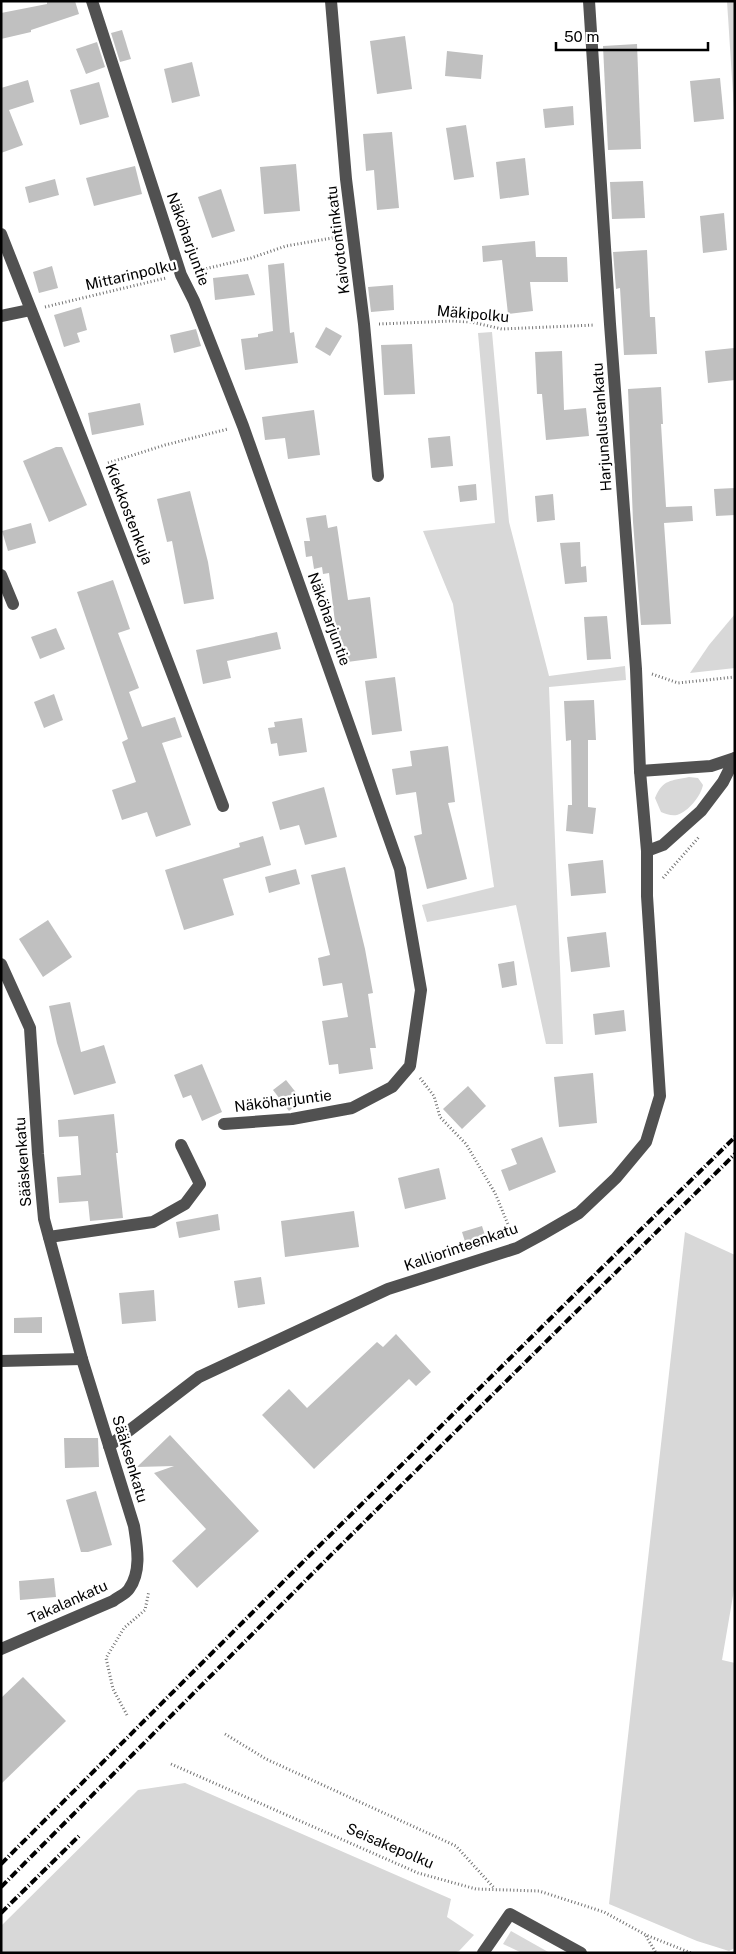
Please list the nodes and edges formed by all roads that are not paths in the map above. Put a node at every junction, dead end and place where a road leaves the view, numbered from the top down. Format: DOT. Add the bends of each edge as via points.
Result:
graph roads {
  1 [pos="92,1"];
  2 [pos="332,1"];
  3 [pos="590,1"];
  4 [pos="1,234"];
  5 [pos="30,310"];
  6 [pos="1,316"];
  7 [pos="378,476"];
  8 [pos="1,575"];
  9 [pos="13,604"];
  10 [pos="735,758"];
  11 [pos="640,771"];
  12 [pos="224,806"];
  13 [pos="647,851"];
  14 [pos="3,971"];
  15 [pos="224,1124"];
  16 [pos="181,1145"];
  17 [pos="49,1237"];
  18 [pos="82,1359"];
  19 [pos="1,1361"];
  20 [pos="109,1446"];
  21 [pos="137,1572"];
  22 [pos="1,1649"];
  23 [pos="483,1953"];
  24 [pos="581,1953"];
  1 -- 15 [label="street, Näköharjuntie" via="181,275 242,426 400,869 421,990 410,1066 392,1087 352,1108 292,1119"];
  2 -- 7 [label="street, Kaivotontinkatu" via="346,179"];
  3 -- 11 [label="street, Harjunalustankatu" via="636,669"];
  4 -- 5 [label="street, Kiekkostenkuja"];
  5 -- 6 [label="street"];
  5 -- 12 [label="street, Kiekkostenkuja"];
  8 -- 9 [label="street"];
  10 -- 11 [label="street" via="711,766"];
  10 -- 13 [label="street" via="723,782 701,811 663,845"];
  11 -- 13 [label="street, Harjunalustankatu"];
  13 -- 20 [label="street, Kalliorinteenkatu" via="660,1096 646,1142 616,1178 579,1212 517,1248 388,1289 199,1377"];
  14 -- 17 [label="street, Sääskenkatu" via="30,1028 38,1154 44,1219"];
  16 -- 17 [label="street" via="200,1184 186,1204 152,1222"];
  17 -- 18 [label="street, Sääskenkatu"];
  18 -- 19 [label="street"];
  18 -- 20 [label="street, Sääksenkatu"];
  20 -- 21 [label="street, Sääksenkatu" via="134,1526"];
  21 -- 22 [label="street, Takalankatu" via="129,1590 113,1601"];
  23 -- 24 [label="street" via="510,1914"];
}
